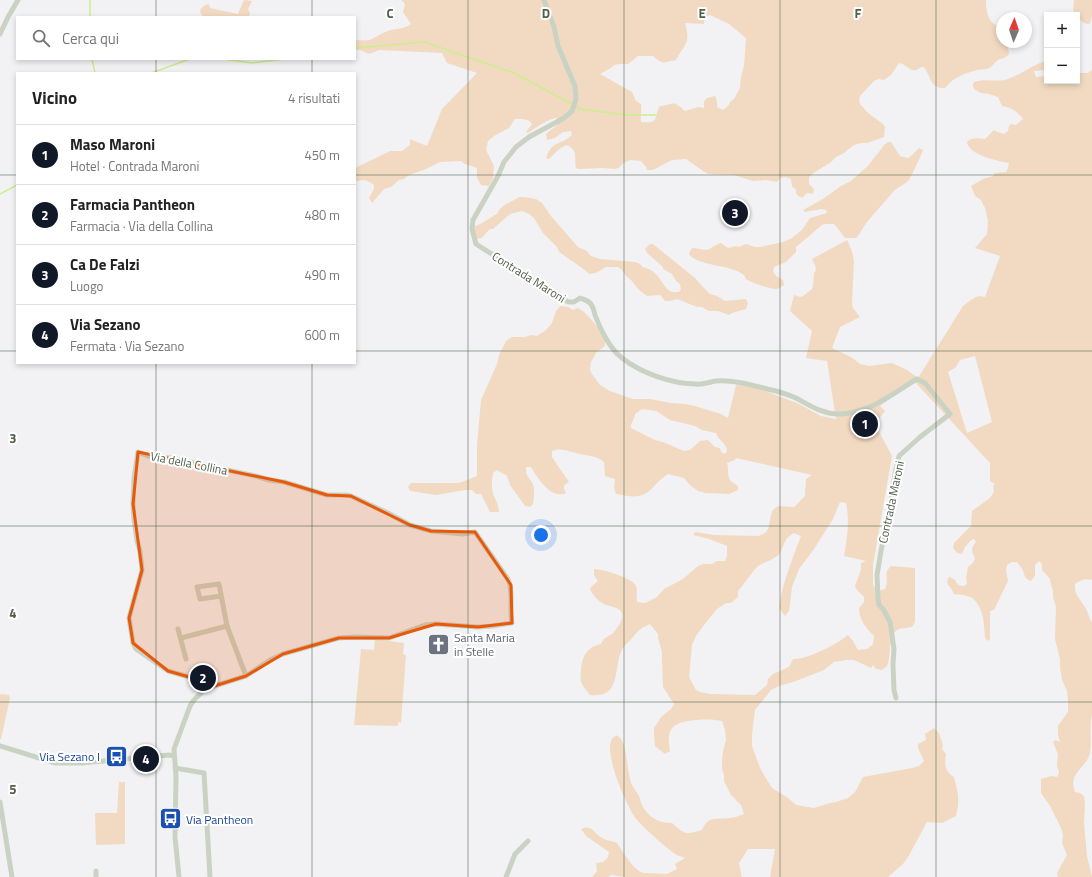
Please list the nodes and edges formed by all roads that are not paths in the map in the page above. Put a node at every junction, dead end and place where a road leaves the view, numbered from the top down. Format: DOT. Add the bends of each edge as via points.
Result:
graph roads {
  1 [pos="18,0"];
  2 [pos="544,0"];
  3 [pos="0,34"];
  4 [pos="221,596"];
  5 [pos="227,626"];
  6 [pos="178,629"];
  7 [pos="181,638"];
  8 [pos="186,659"];
  9 [pos="246,676"];
  10 [pos="205,689"];
  11 [pos="896,698"];
  12 [pos="0,746"];
  13 [pos="174,756"];
  14 [pos="176,768"];
  15 [pos="0,802"];
  16 [pos="528,841"];
  17 [pos="12,877"];
  18 [pos="179,877"];
  19 [pos="210,877"];
  20 [pos="506,877"];
  1 -- 3 [label="street"];
  2 -- 11 [label="street, Contrada Maroni" via="558,46 575,86 576,99 572,111 516,146 504,162 473,220 472,229 476,244 568,302 580,298 587,300 609,344 621,358 645,372 683,384 729,381 757,386 794,398 829,414 867,409 917,379 926,383 950,414 900,456 895,473 877,575 879,605 891,627"];
  4 -- 4 [label="street" via="200,599 197,587 219,584"];
  4 -- 5 [label="street"];
  5 -- 7 [label="street"];
  5 -- 9 [label="street"];
  6 -- 7 [label="street"];
  7 -- 8 [label="street"];
  9 -- 10 [label="street"];
  9 -- 10 [label="street, Via della Collina" via="283,654 339,638 389,638 425,625 436,624 478,627 512,623 511,585 475,532 463,534 431,531 410,525 346,495 327,495 284,482 138,452 133,504 136,541 142,570 129,618 133,643 146,657 168,671 189,678"];
  10 -- 13 [label="street" via="190,706 175,745"];
  12 -- 13 [label="street" via="63,764"];
  13 -- 14 [label="street"];
  14 -- 18 [label="street" via="175,837"];
  14 -- 19 [label="street" via="204,773"];
  15 -- 17 [label="street"];
  16 -- 20 [label="street" via="515,854"];
}
